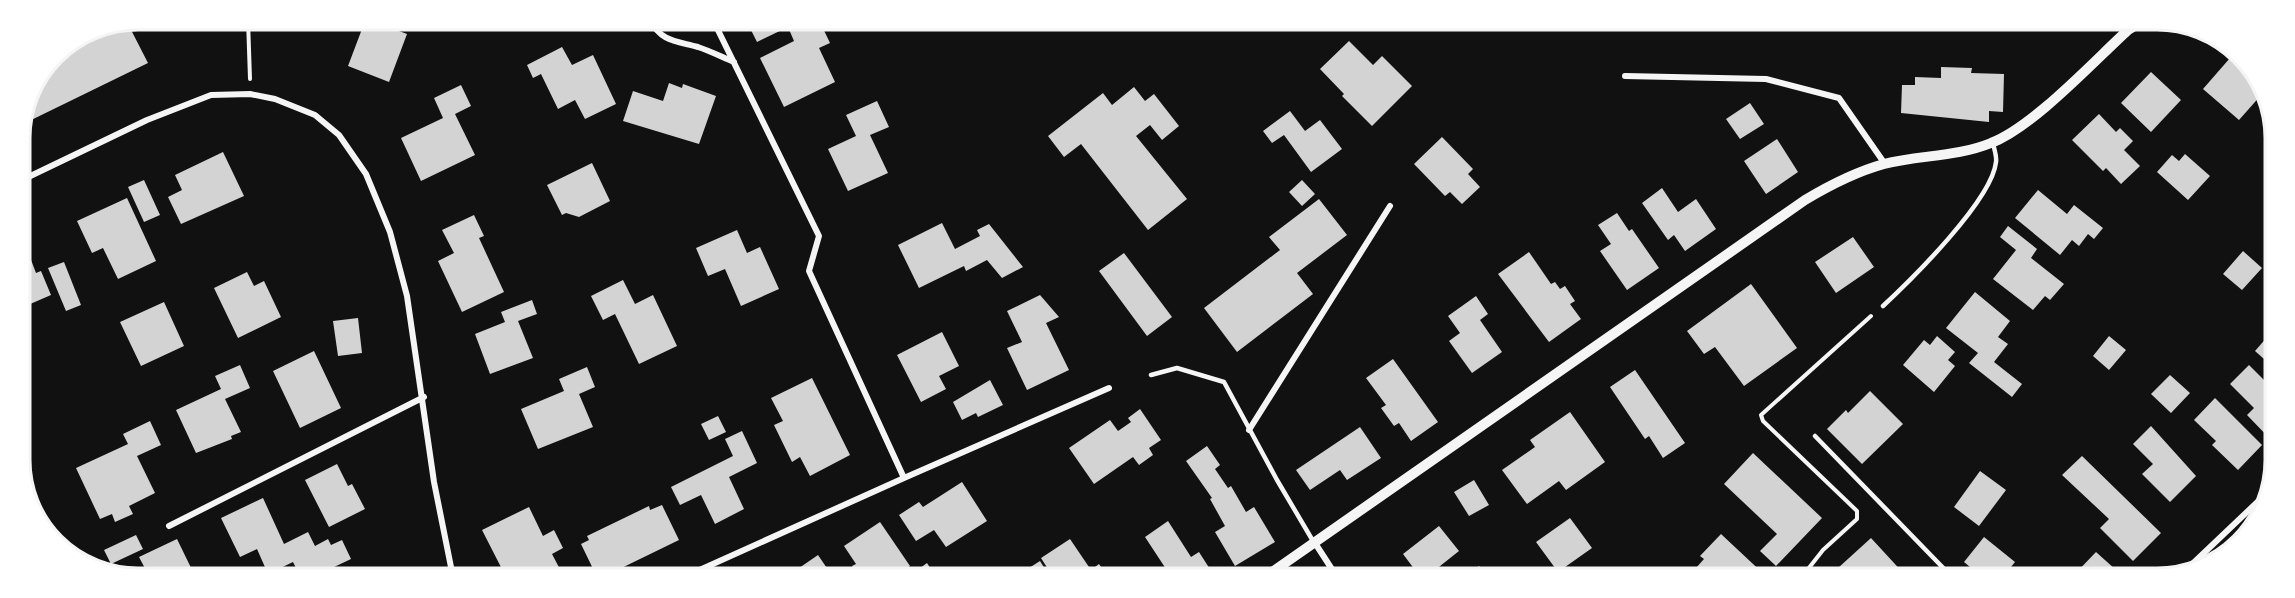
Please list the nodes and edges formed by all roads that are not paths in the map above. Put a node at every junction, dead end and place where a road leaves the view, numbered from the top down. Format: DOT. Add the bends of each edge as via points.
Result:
graph roads {
  1 [pos="655,30"];
  2 [pos="718,30"];
  3 [pos="2132,30"];
  4 [pos="734,62"];
  5 [pos="1625,76"];
  6 [pos="1993,143"];
  7 [pos="1885,164"];
  8 [pos="30,176"];
  9 [pos="1389,206"];
  10 [pos="1882,306"];
  11 [pos="1151,375"];
  12 [pos="1109,388"];
  13 [pos="423,397"];
  14 [pos="1249,429"];
  15 [pos="1815,436"];
  16 [pos="904,478"];
  17 [pos="2256,502"];
  18 [pos="169,526"];
  19 [pos="1314,543"];
  20 [pos="2195,561"];
  21 [pos="451,568"];
  22 [pos="704,568"];
  23 [pos="1278,568"];
  24 [pos="1331,568"];
  25 [pos="1943,568"];
  1 -- 4 [label="street" via="667,40"];
  2 -- 4 [label="street"];
  3 -- 6 [label="street" via="2018,130"];
  4 -- 16 [label="street" via="819,236 809,271"];
  5 -- 7 [label="street" via="1766,79 1839,98"];
  6 -- 7 [label="street" via="1969,151"];
  6 -- 10 [label="lane" via="1996,161 1981,196 1916,273"];
  7 -- 19 [label="street" via="1843,178 1804,200"];
  8 -- 13 [label="street" via="180,105 211,95 250,94 315,115 339,135 366,174 390,232 408,296"];
  9 -- 14 [label="street"];
  11 -- 14 [label="lane" via="1180,368 1224,382"];
  12 -- 16 [label="street"];
  13 -- 18 [label="street"];
  13 -- 21 [label="street" via="434,482"];
  14 -- 19 [label="lane"];
  15 -- 25 [label="lane"];
  16 -- 22 [label="street"];
  17 -- 20 [label="street"];
  19 -- 23 [label="street"];
  19 -- 24 [label="street"];
}
